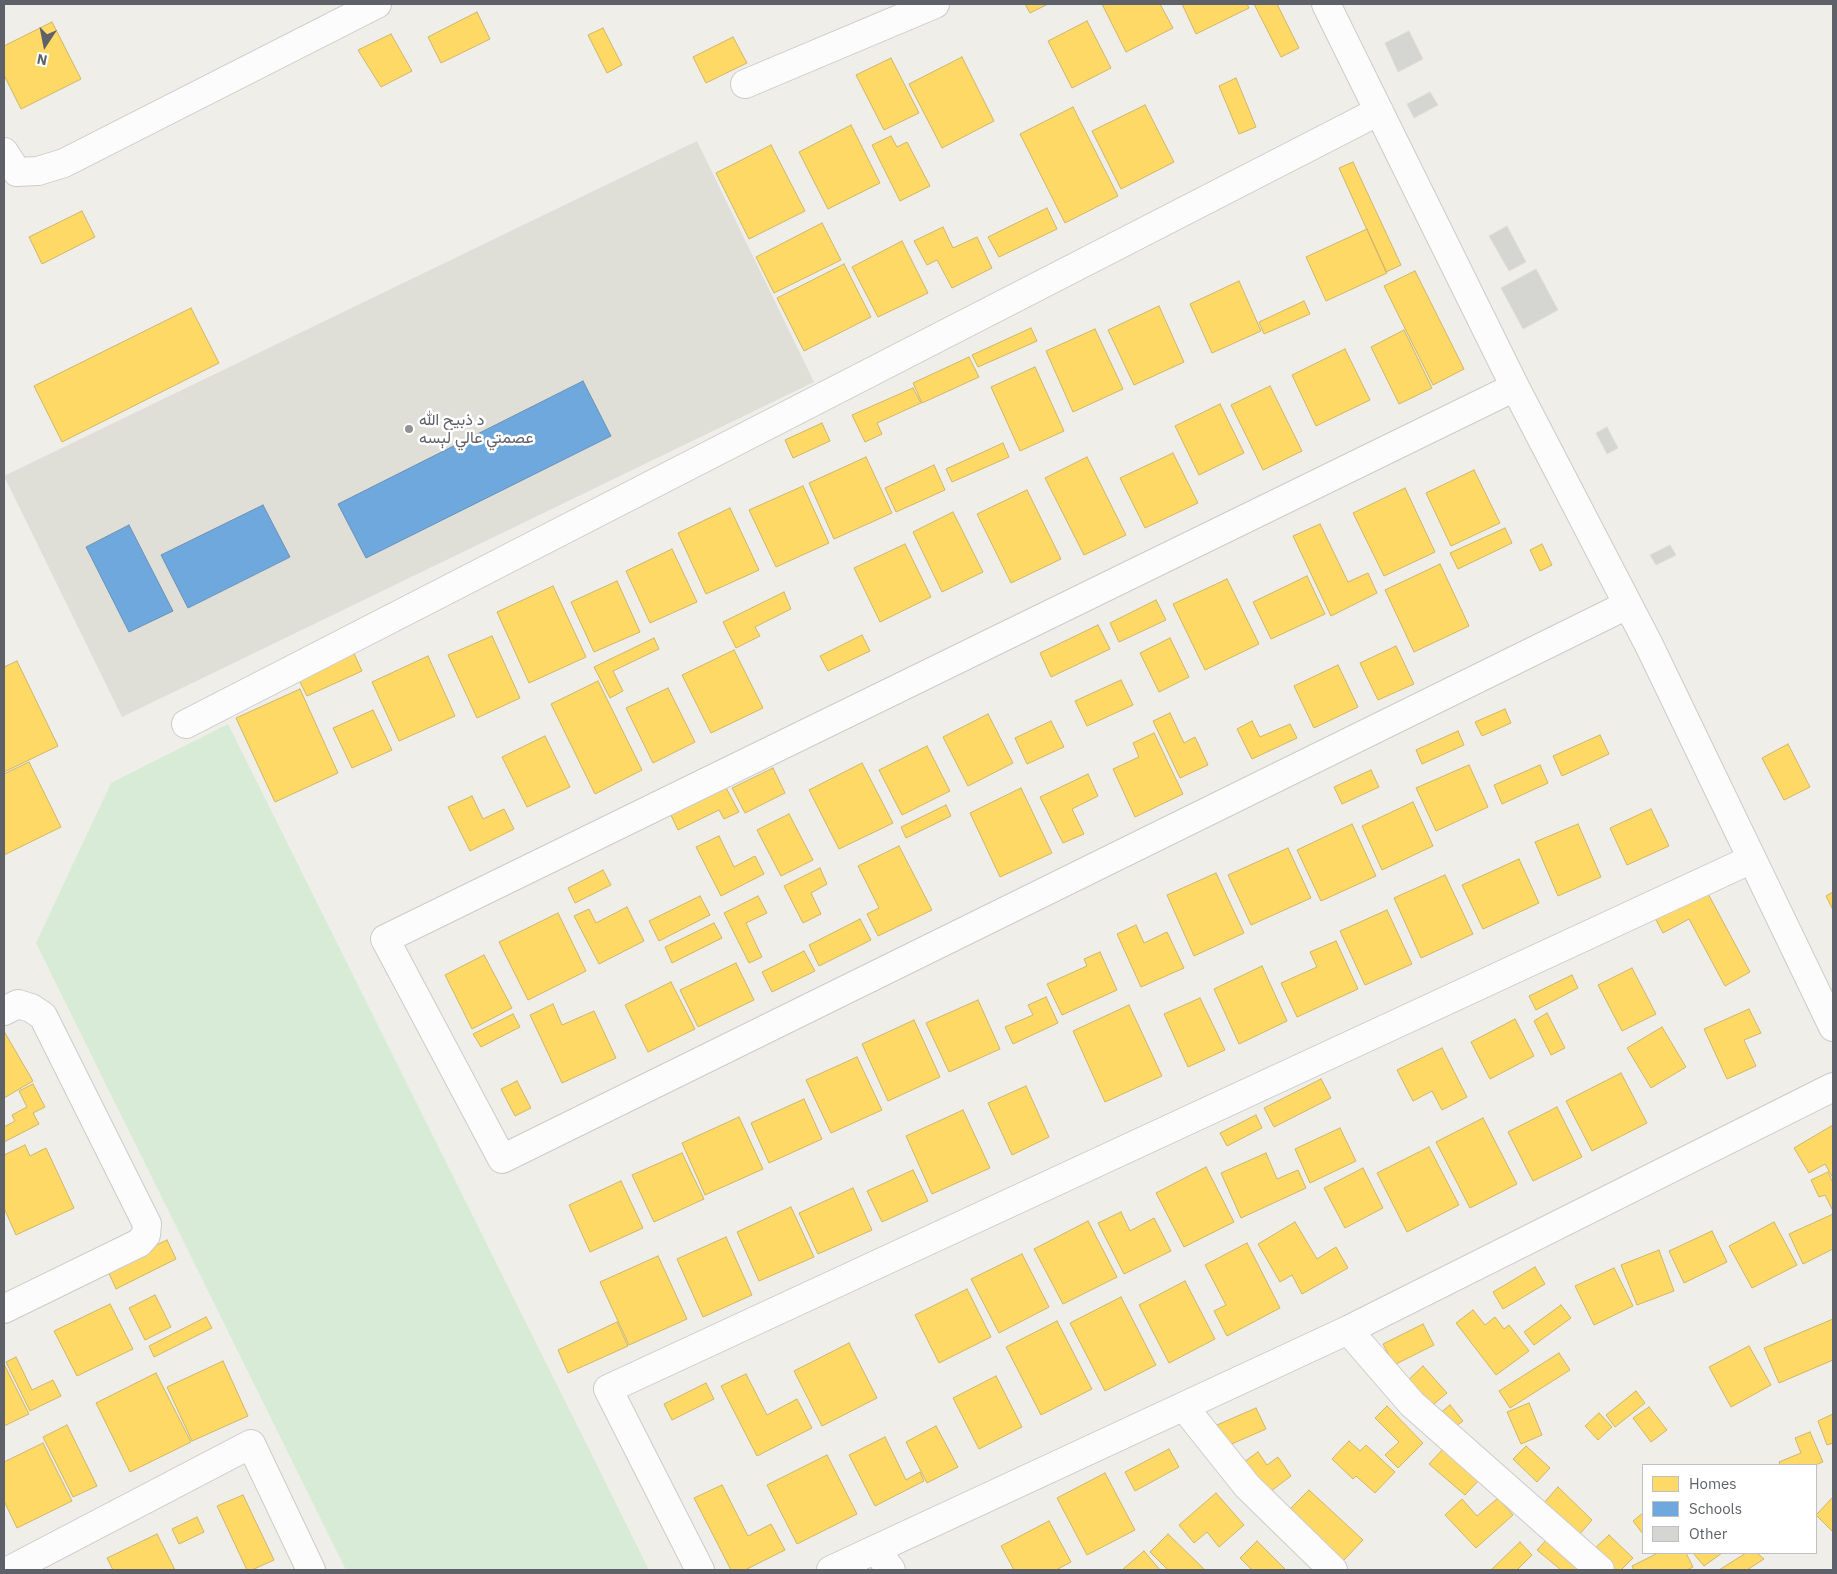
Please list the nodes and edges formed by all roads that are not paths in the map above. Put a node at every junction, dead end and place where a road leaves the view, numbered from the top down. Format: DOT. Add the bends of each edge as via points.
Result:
graph roads {
  1 [pos="377,4"];
  2 [pos="935,4"];
  3 [pos="1326,4"];
  4 [pos="745,84"];
  5 [pos="1379,111"];
  6 [pos="4,152"];
  7 [pos="1515,387"];
  8 [pos="1627,605"];
  9 [pos="186,724"];
  10 [pos="1752,859"];
  11 [pos="4,1011"];
  12 [pos="1833,1026"];
  13 [pos="1833,1087"];
  14 [pos="4,1309"];
  15 [pos="1348,1330"];
  16 [pos="1184,1407"];
  17 [pos="883,1560"];
  18 [pos="10,1570"];
  19 [pos="311,1570"];
  20 [pos="700,1570"];
  21 [pos="831,1570"];
  22 [pos="1333,1570"];
  23 [pos="1600,1570"];
  1 -- 6 [label="street" via="64,163 38,171 17,172"];
  2 -- 4 [label="street"];
  3 -- 5 [label="street"];
  5 -- 7 [label="street"];
  5 -- 9 [label="street"];
  7 -- 8 [label="street"];
  7 -- 8 [label="street" via="386,939 502,1159"];
  8 -- 10 [label="street"];
  10 -- 12 [label="street"];
  10 -- 20 [label="street" via="608,1389"];
  11 -- 14 [label="street" via="18,1004 43,1016 147,1224 146,1234 139,1243"];
  13 -- 15 [label="street"];
  15 -- 16 [label="street"];
  15 -- 23 [label="street" via="1412,1404"];
  16 -- 17 [label="street"];
  16 -- 22 [label="street" via="1247,1486"];
  17 -- 21 [label="street"];
  18 -- 19 [label="street" via="251,1444"];
}
